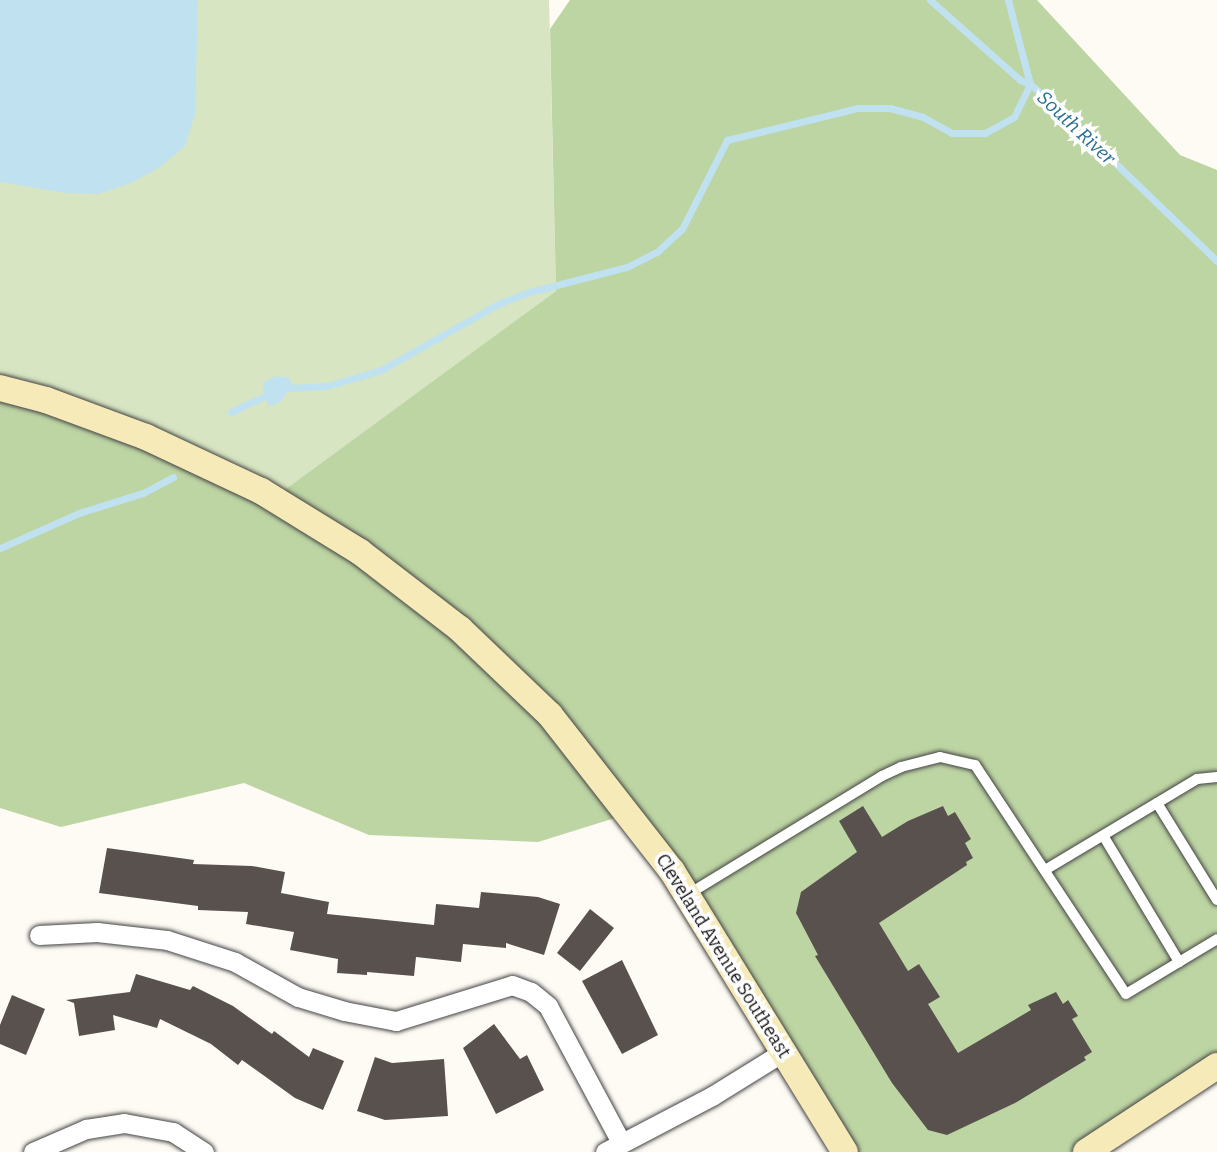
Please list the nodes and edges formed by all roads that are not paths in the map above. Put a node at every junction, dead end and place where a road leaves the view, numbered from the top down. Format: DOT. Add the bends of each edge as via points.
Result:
graph roads {
  1 [pos="0,388"];
  2 [pos="1217,777"];
  3 [pos="1157,803"];
  4 [pos="1104,838"];
  5 [pos="1045,870"];
  6 [pos="687,895"];
  7 [pos="1217,900"];
  8 [pos="38,935"];
  9 [pos="1217,939"];
  10 [pos="1179,962"];
  11 [pos="783,1052"];
  12 [pos="1217,1066"];
  13 [pos="613,1147"];
  14 [pos="33,1152"];
  15 [pos="204,1152"];
  16 [pos="845,1152"];
  17 [pos="1086,1152"];
  1 -- 6 [label="main road, Cleveland Avenue Southeast" via="146,437 261,491 359,552 460,629 550,715"];
  2 -- 3 [label="lane" via="1197,779"];
  3 -- 4 [label="lane"];
  3 -- 7 [label="lane"];
  4 -- 5 [label="lane"];
  4 -- 10 [label="lane"];
  5 -- 6 [label="lane" via="975,765 940,757 891,771"];
  5 -- 10 [label="lane" via="1126,994"];
  6 -- 11 [label="main road, Cleveland Avenue Southeast"];
  8 -- 13 [label="street" via="97,932 167,940 235,962 298,997 344,1012 396,1021 512,985 531,992 548,1006"];
  9 -- 10 [label="lane"];
  11 -- 13 [label="street" via="712,1096"];
  11 -- 16 [label="main road, Cleveland Avenue Southeast"];
  12 -- 17 [label="main road"];
  14 -- 15 [label="street" via="86,1129 124,1123 173,1132"];
}
